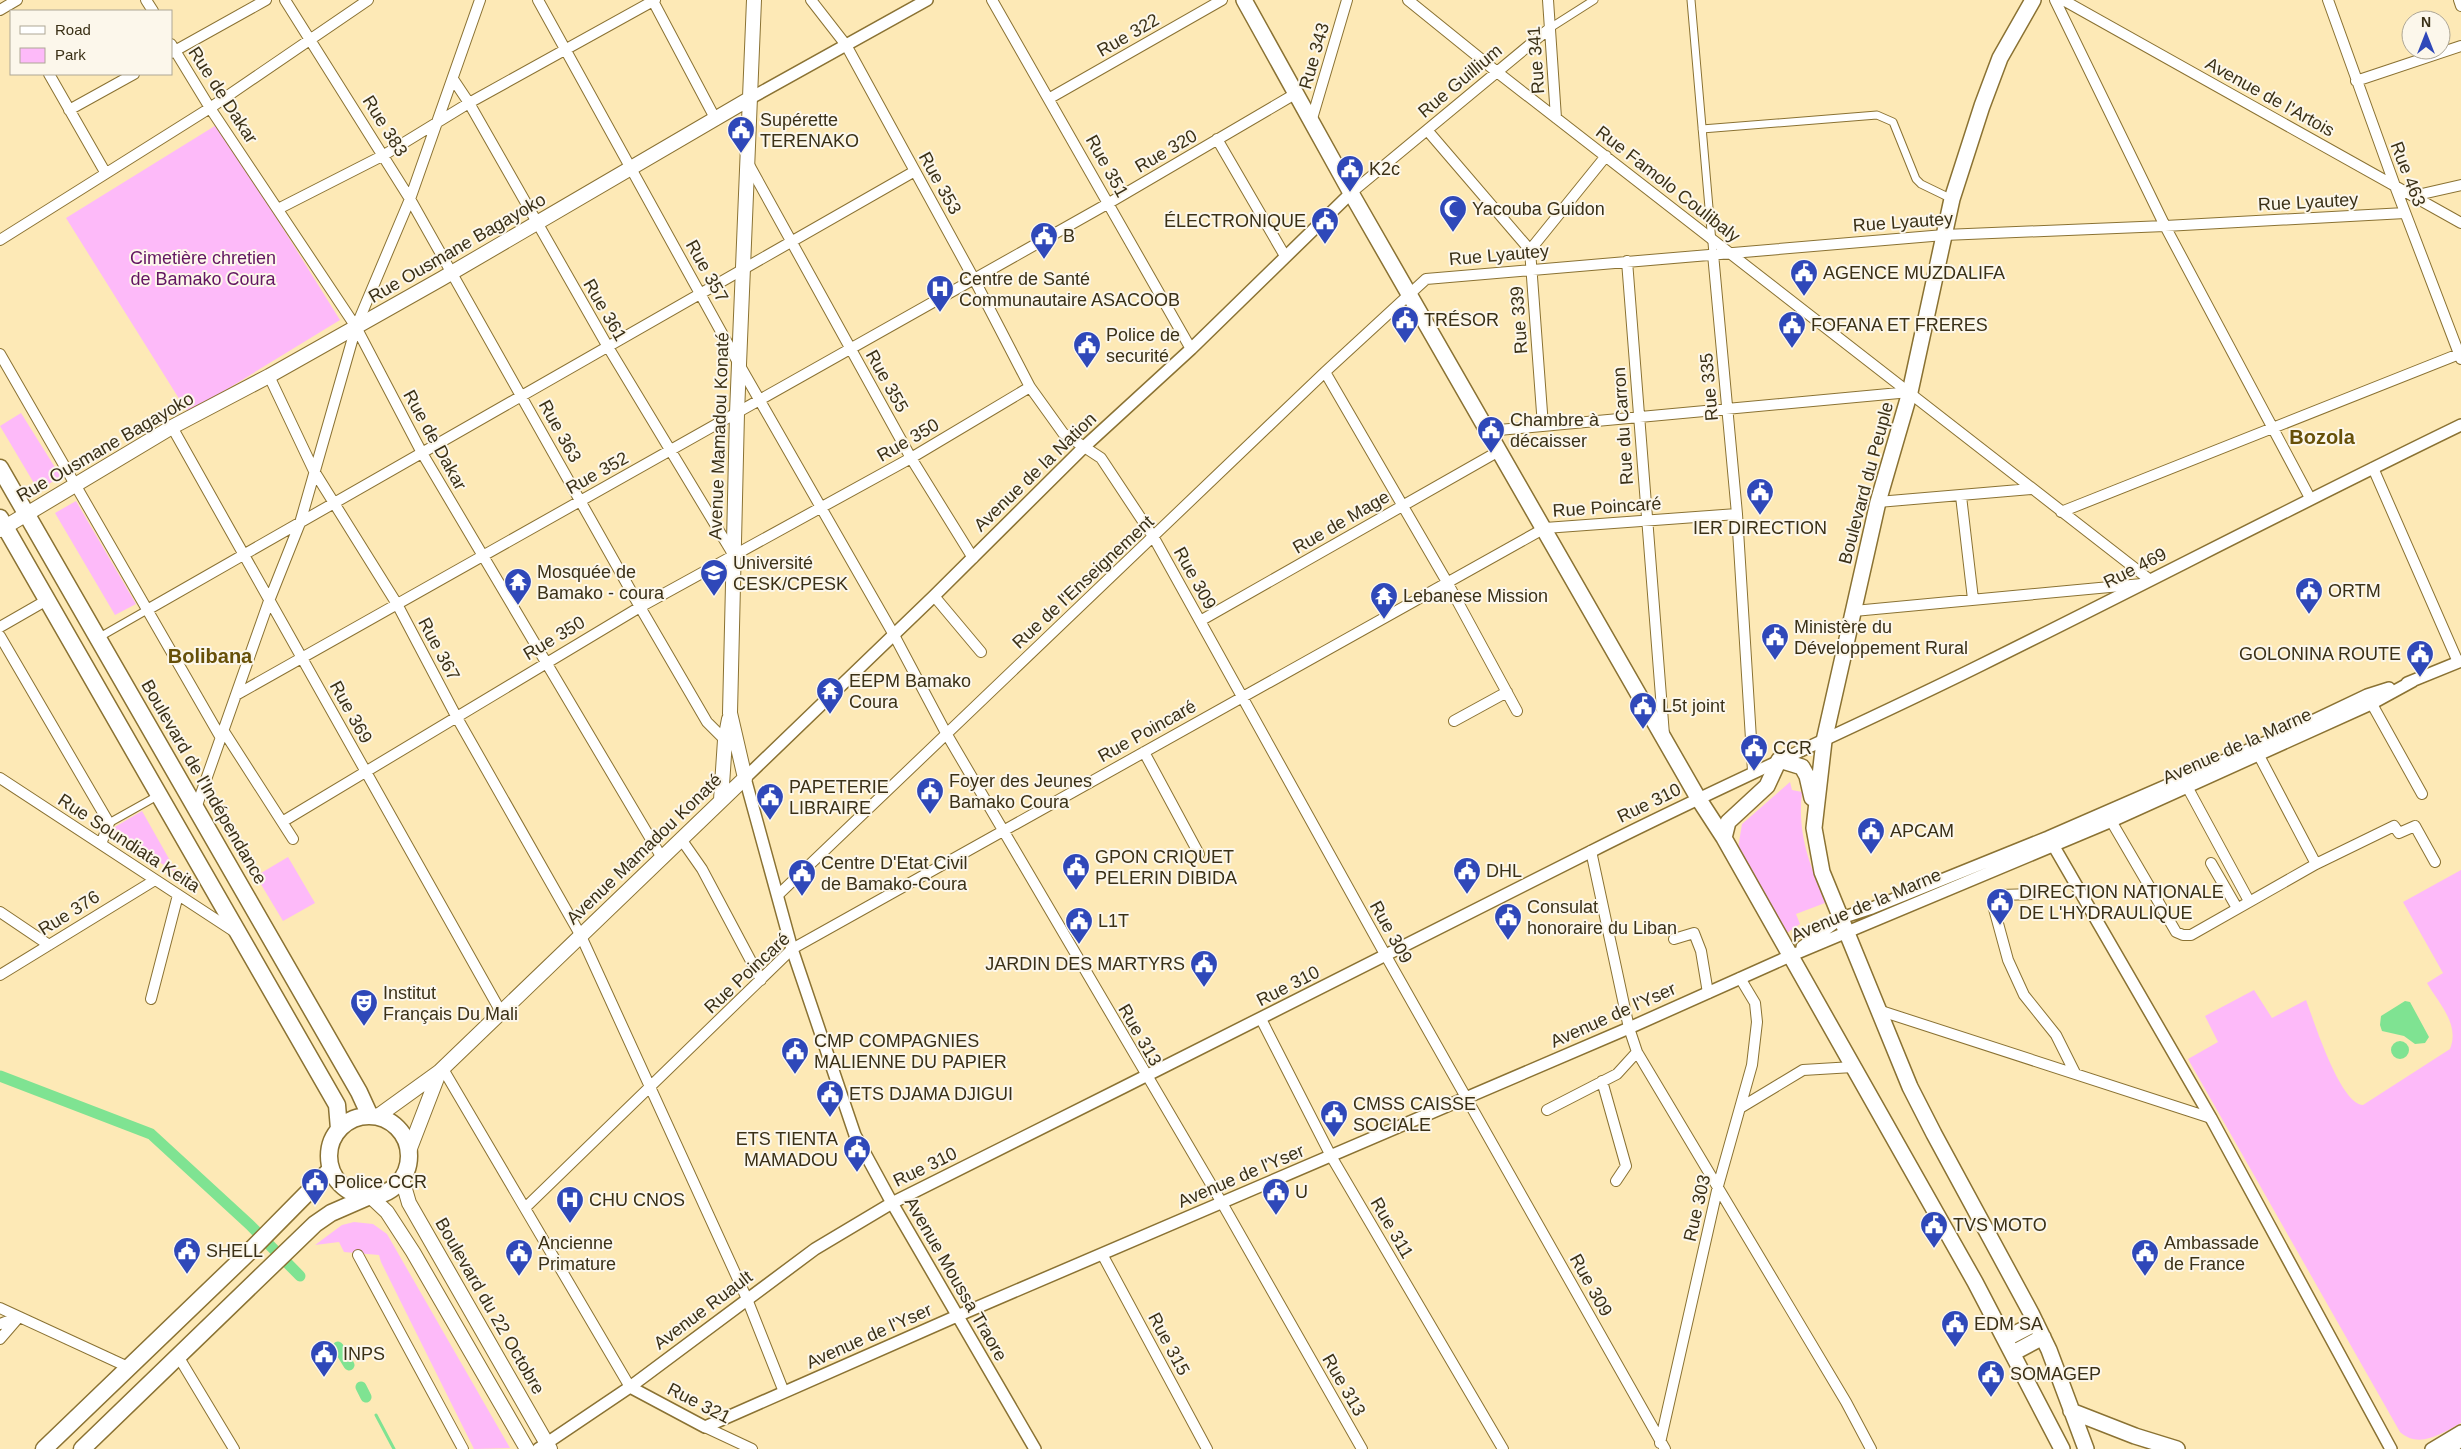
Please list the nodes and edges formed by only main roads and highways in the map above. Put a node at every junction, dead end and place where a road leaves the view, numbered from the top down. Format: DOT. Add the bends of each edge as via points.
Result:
graph roads {
  1 [pos="754,0"];
  2 [pos="1244,0"];
  3 [pos="2033,0"];
  4 [pos="750,100"];
  5 [pos="0,468"];
  6 [pos="26,514"];
  7 [pos="2,525"];
  8 [pos="730,713"];
  9 [pos="721,800"];
  10 [pos="1814,813"];
  11 [pos="1724,838"];
  12 [pos="441,1070"];
  13 [pos="374,1116"];
  14 [pos="339,1129"];
  15 [pos="409,1152"];
  16 [pos="331,1169"];
  17 [pos="402,1179"];
  18 [pos="370,1196"];
  19 [pos="2036,1323"];
  20 [pos="2043,1337"];
  21 [pos="2005,1339"];
  22 [pos="2013,1353"];
  23 [pos="2071,1411"];
  24 [pos="2461,1437"];
  25 [pos="2059,1446"];
  26 [pos="545,1447"];
  27 [pos="44,1449"];
  28 [pos="82,1449"];
  29 [pos="527,1449"];
  30 [pos="2086,1449"];
  31 [pos="2177,1449"];
  32 [pos="2448,1449"];
  1 -- 4 [label="main road, Avenue Mamadou Konaté"];
  2 -- 11 [label="main road" via="1351,193"];
  3 -- 10 [label="main road, Boulevard du Peuple" via="2000,58 1952,199 1910,392 1878,502 1824,741"];
  4 -- 6 [label="main road, Rue Ousmane Bagayoko" via="452,273 172,427"];
  4 -- 8 [label="main road, Avenue Mamadou Konaté" via="737,413"];
  5 -- 6 [label="highway, Boulevard de l'Indépendance"];
  6 -- 7 [label="main road, Rue Ousmane Bagayoko"];
  6 -- 13 [label="highway, Boulevard de l'Indépendance"];
  7 -- 14 [label="highway" via="337,1105"];
  8 -- 9 [label="main road"];
  8 -- 9 [label="main road, Avenue Mamadou Konaté" via="745,778"];
  9 -- 12 [label="main road, Avenue Mamadou Konaté"];
  10 -- 11 [label="main road" via="1807,776 1802,767 1779,760 1767,786 1728,822"];
  10 -- 19 [label="main road" via="1822,872 1910,1087"];
  11 -- 21 [label="main road"];
  12 -- 13 [label="main road, Avenue Mamadou Konaté"];
  12 -- 15 [label="main road, Avenue Mamadou Konaté"];
  13 -- 14 [label="highway" via="348,1122"];
  13 -- 15 [label="highway" via="391,1121 401,1131"];
  14 -- 16 [label="highway" via="329,1148"];
  15 -- 17 [label="highway" via="407,1170"];
  16 -- 18 [label="highway" via="336,1180 346,1189 357,1195"];
  16 -- 27 [label="highway" via="250,1252"];
  17 -- 18 [label="highway" via="388,1192"];
  17 -- 26 [label="main road, Boulevard du 22 Octobre" via="409,1203"];
  18 -- 28 [label="highway" via="331,1213 300,1237"];
  18 -- 29 [label="main road" via="387,1212 413,1252"];
  19 -- 20 [label="main road"];
  19 -- 21 [label="main road"];
  20 -- 22 [label="main road"];
  20 -- 23 [label="main road"];
  21 -- 22 [label="main road"];
  22 -- 25 [label="main road"];
  23 -- 30 [label="main road"];
  23 -- 31 [label="main road"];
  24 -- 32 [label="main road"];
}
